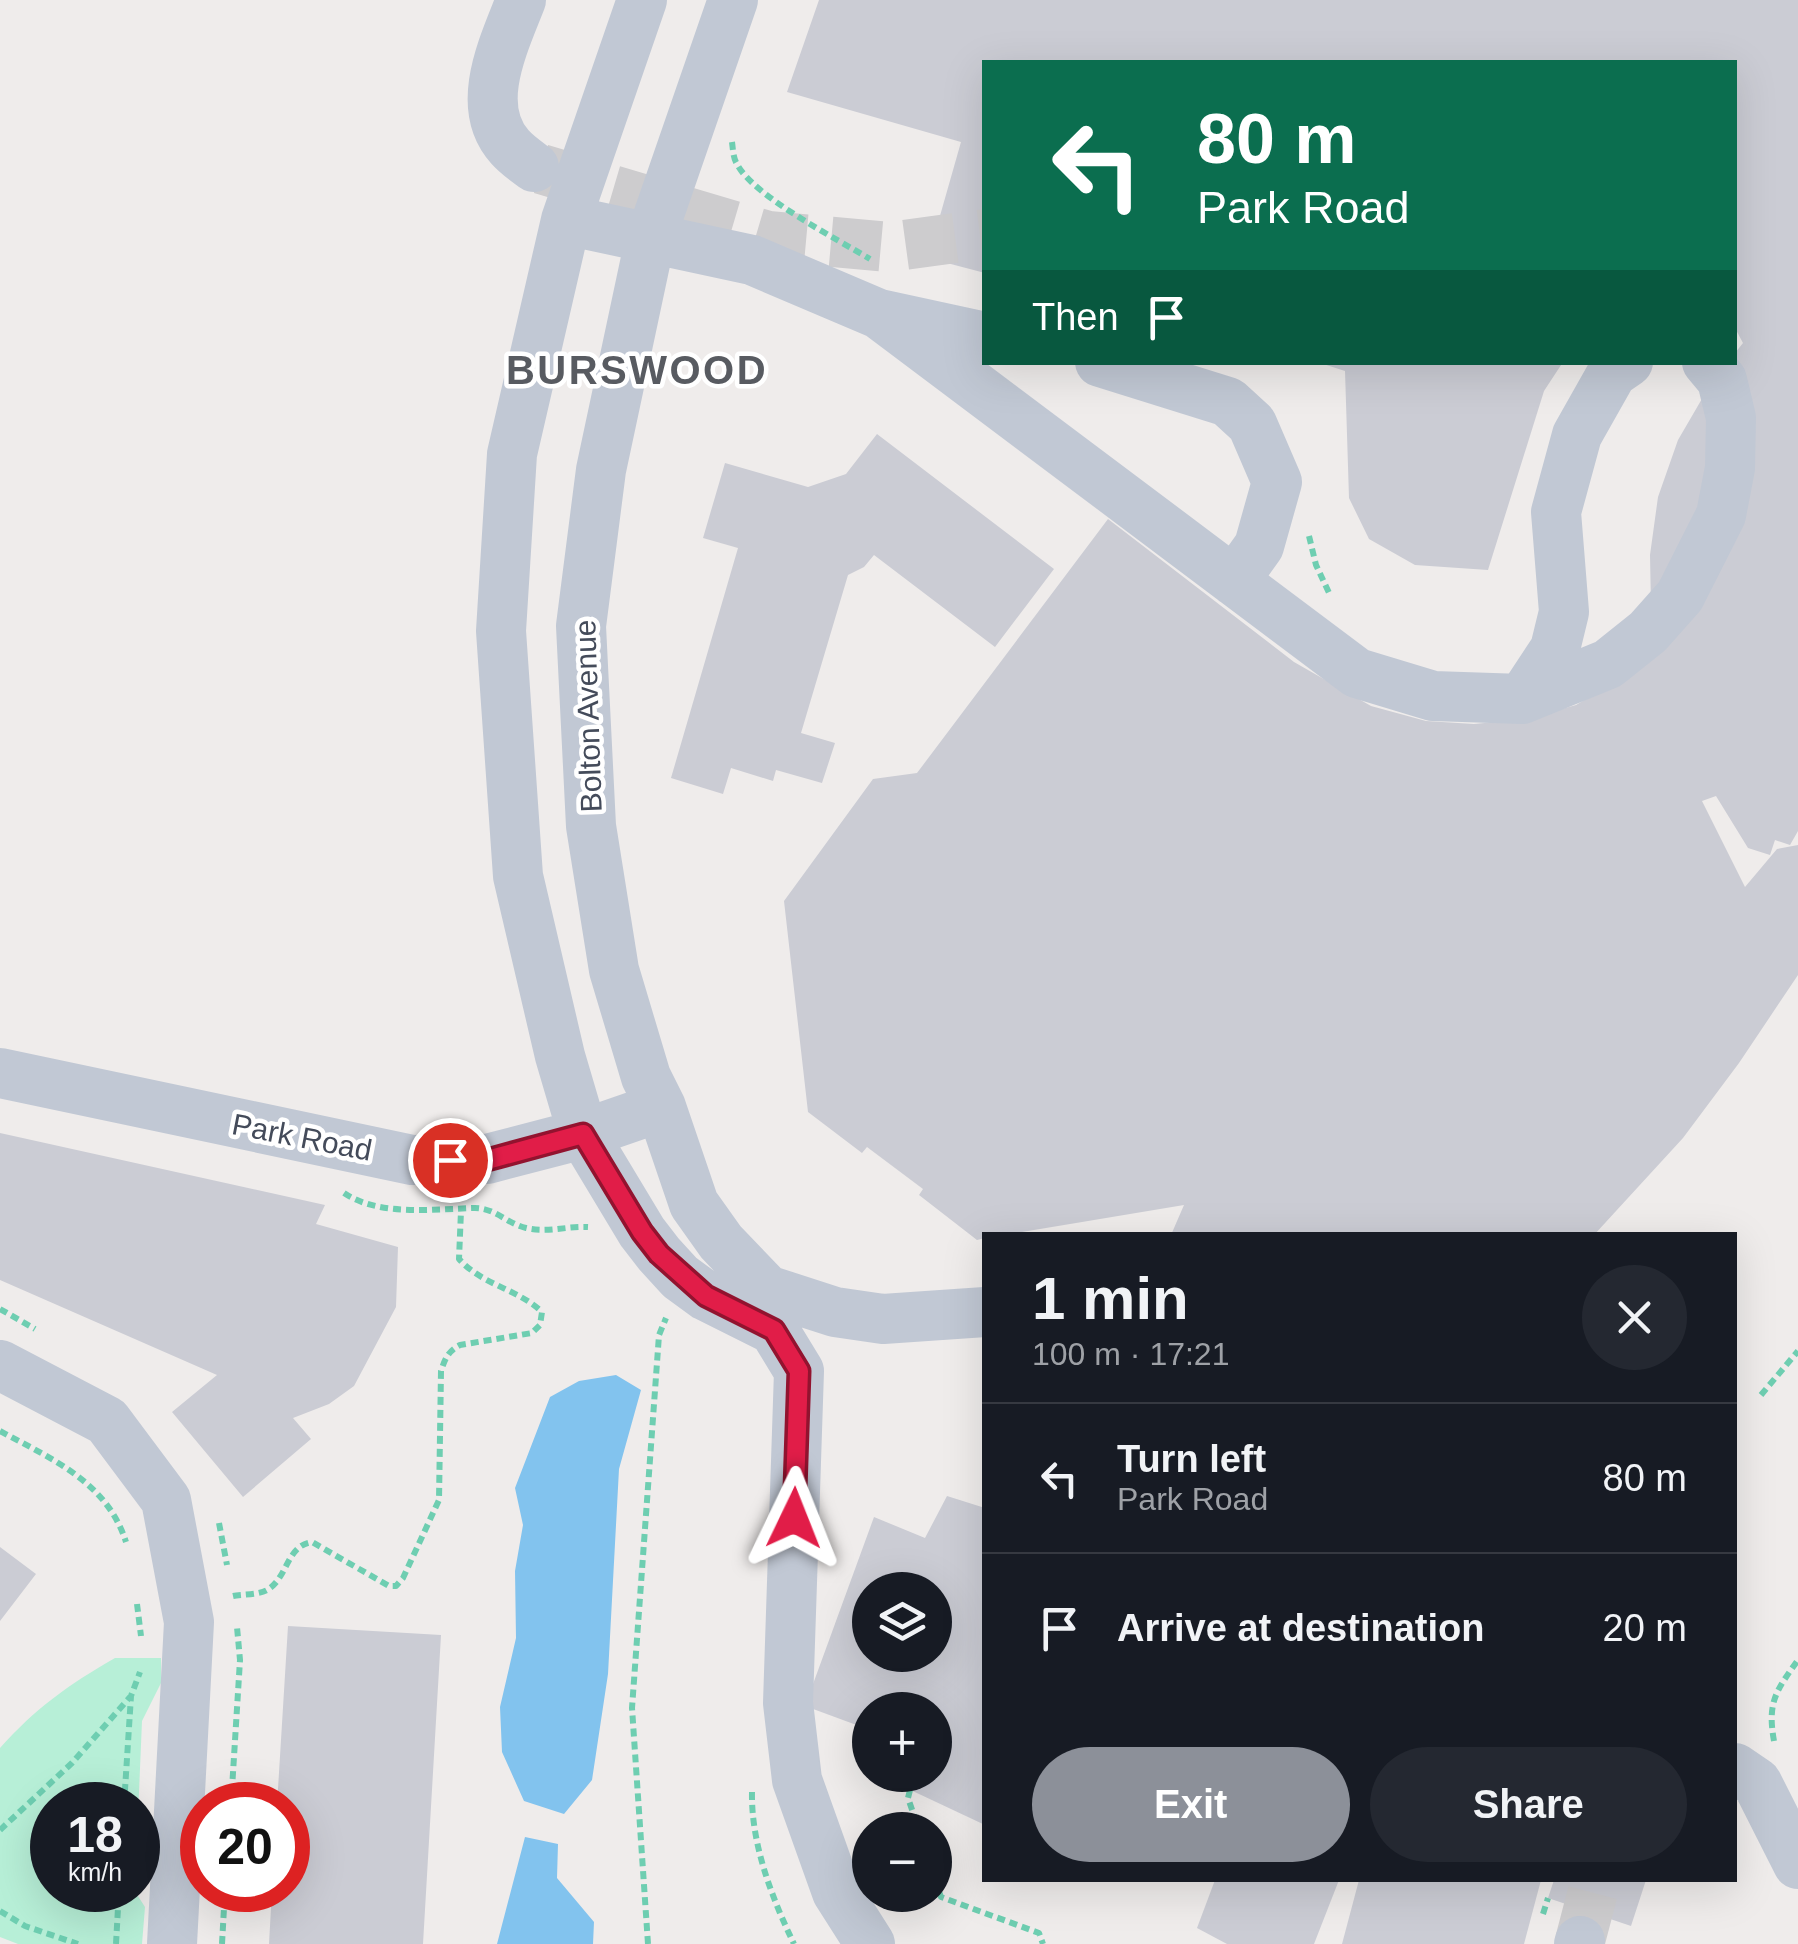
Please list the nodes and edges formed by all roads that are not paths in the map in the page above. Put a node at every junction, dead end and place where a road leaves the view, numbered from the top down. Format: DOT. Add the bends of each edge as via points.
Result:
graph roads {
  1 [pos="521,0"];
  2 [pos="642,0"];
  3 [pos="734,0"];
  4 [pos="534,167"];
  5 [pos="566,220"];
  6 [pos="650,240"];
  7 [pos="881,290"];
  8 [pos="982,336"];
  9 [pos="1110,365"];
  10 [pos="1624,365"];
  11 [pos="1710,365"];
  12 [pos="1234,580"];
  13 [pos="1522,699"];
  14 [pos="0,1073"];
  15 [pos="660,1107"];
  16 [pos="583,1134"];
  17 [pos="771,1310"];
  18 [pos="982,1312"];
  19 [pos="0,1365"];
  20 [pos="1756,1761"];
  21 [pos="1798,1864"];
  22 [pos="172,1944"];
  23 [pos="870,1944"];
  1 -- 4 [label="street" via="490,107 508,146"];
  2 -- 5 [label="street"];
  3 -- 6 [label="street, Bolton Avenue"];
  5 -- 6 [label="street"];
  5 -- 16 [label="street" via="512,454 501,631 518,876"];
  6 -- 7 [label="street"];
  6 -- 15 [label="street, Bolton Avenue" via="602,470 581,626 600,897 614,970"];
  7 -- 8 [label="street"];
  7 -- 12 [label="street"];
  9 -- 12 [label="street" via="1228,402 1252,424 1277,482 1259,546"];
  10 -- 13 [label="street" via="1612,373 1577,435 1556,512 1564,612 1556,649"];
  11 -- 13 [label="street" via="1722,380 1731,418 1730,468 1721,515 1698,565 1648,632 1608,664"];
  12 -- 13 [label="street" via="1357,673 1433,696"];
  14 -- 16 [label="street, Park Road" via="412,1160 487,1160"];
  15 -- 16 [label="street, Park Road"];
  15 -- 17 [label="street, Bolton Avenue" via="694,1204"];
  16 -- 17 [label="street" via="642,1232 680,1276 706,1296"];
  17 -- 18 [label="street, Bolton Avenue" via="883,1319"];
  17 -- 23 [label="street" via="799,1371 788,1703 797,1780 838,1892"];
  19 -- 22 [label="street" via="107,1421 166,1500 189,1622"];
  20 -- 21 [label="street" via="1758,1782"];
}
